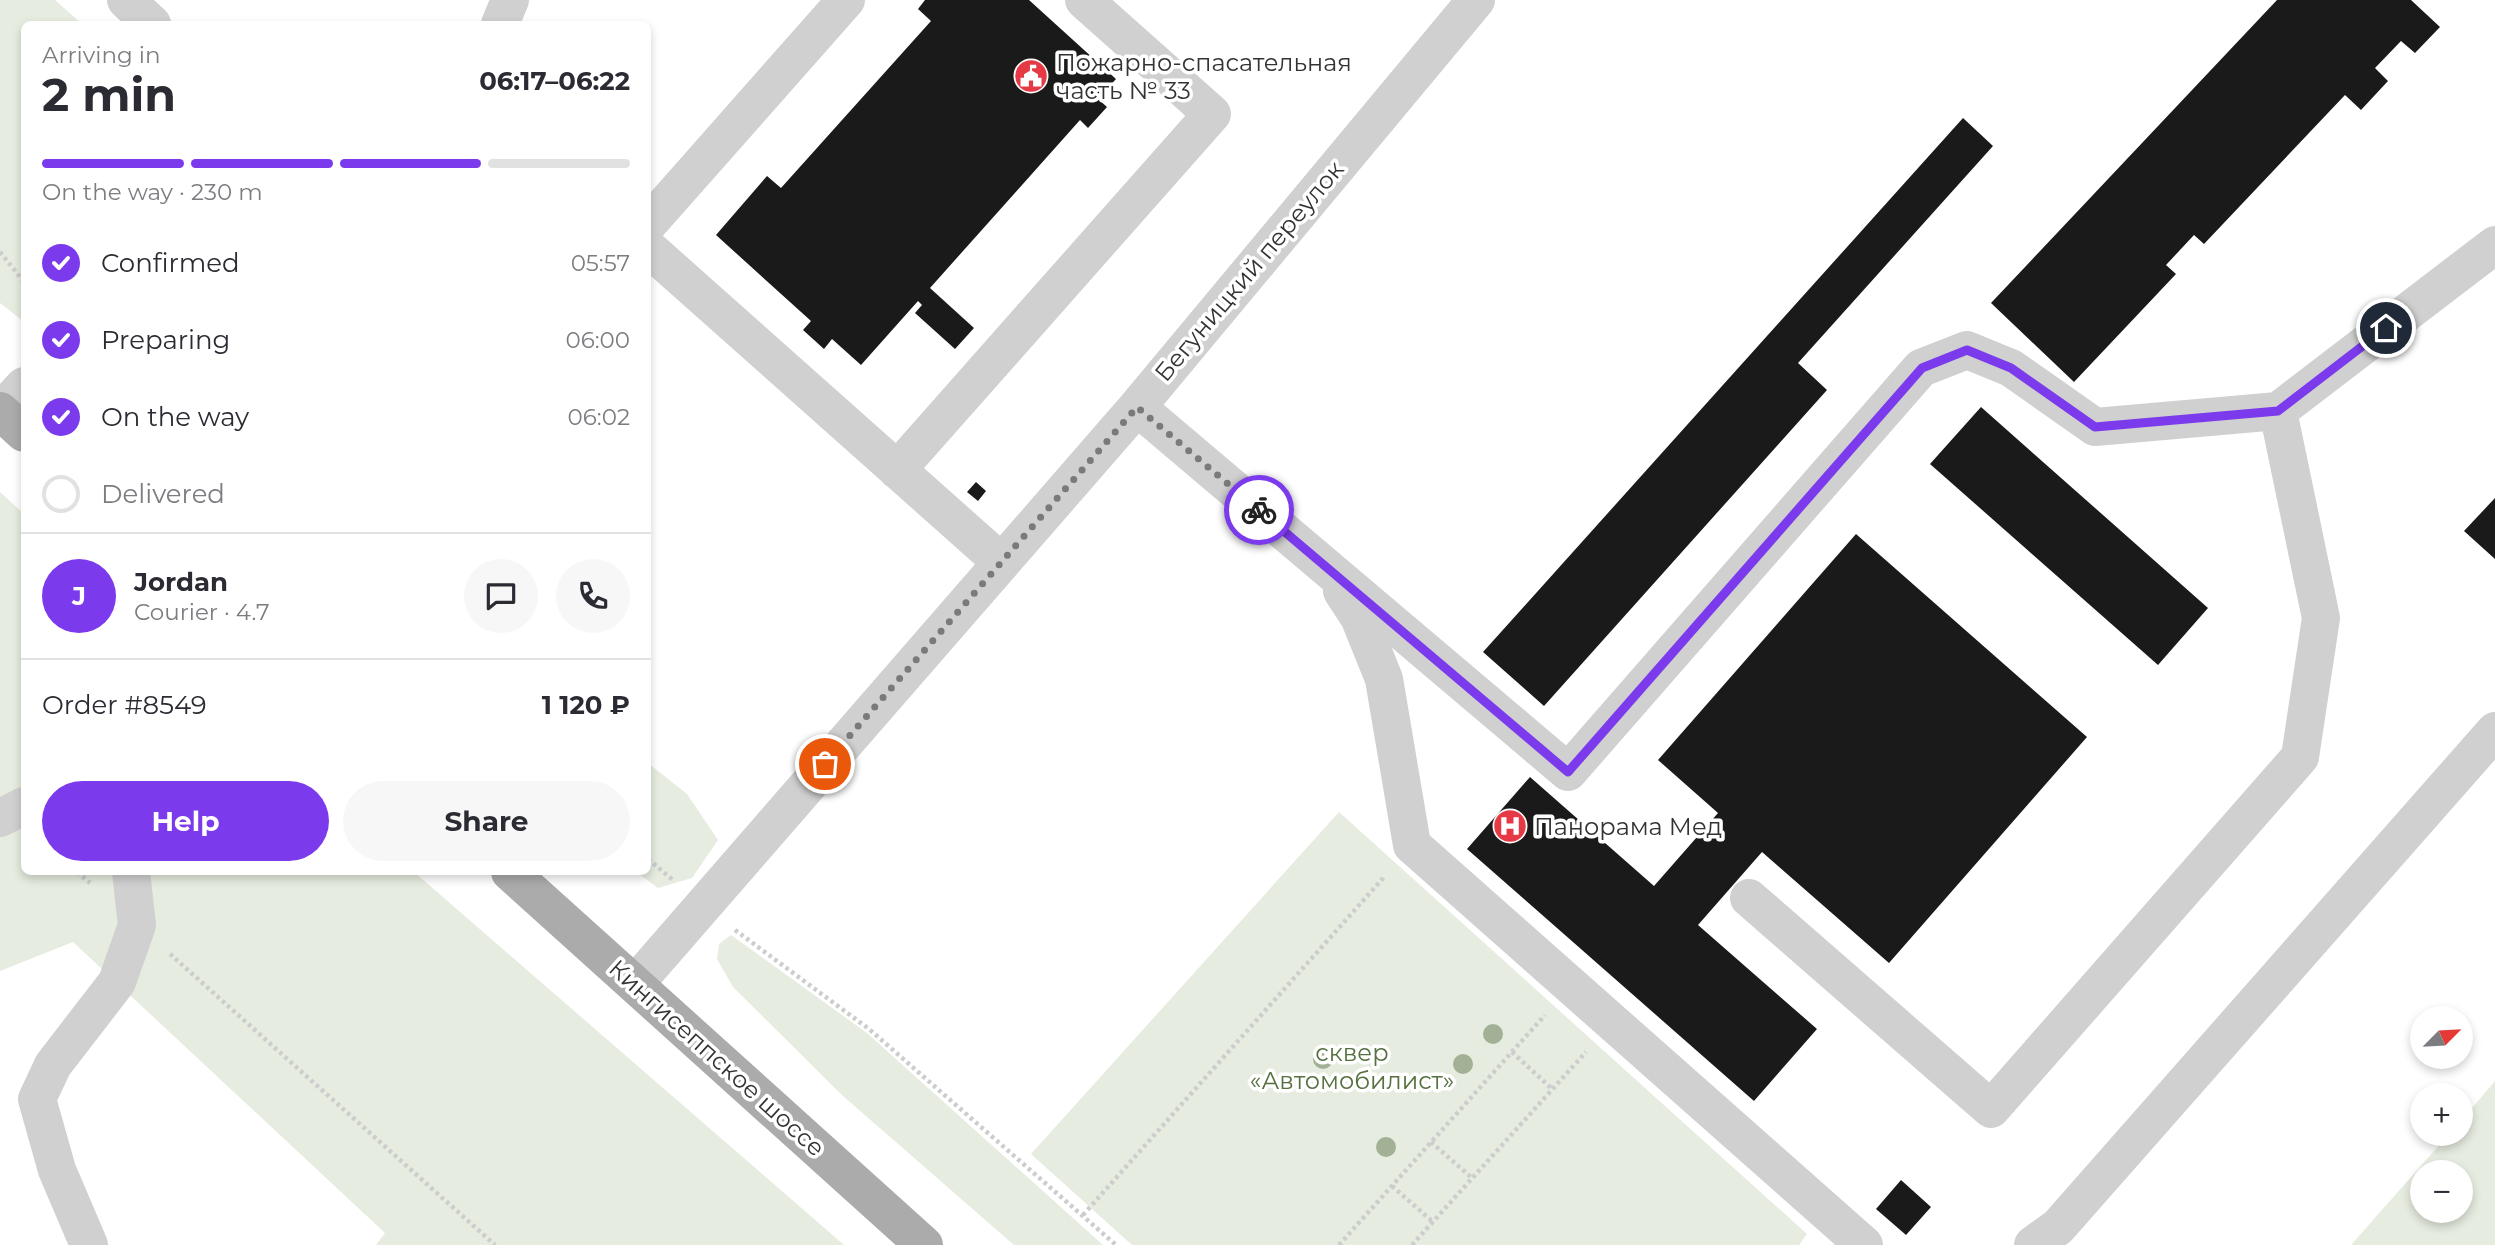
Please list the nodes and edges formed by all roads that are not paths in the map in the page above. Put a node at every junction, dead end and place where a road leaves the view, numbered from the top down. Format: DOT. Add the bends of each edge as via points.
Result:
graph roads {
  1 [pos="126,0"];
  2 [pos="510,0"];
  3 [pos="846,0"];
  4 [pos="1084,0"];
  5 [pos="1476,0"];
  6 [pos="149,21"];
  7 [pos="501,21"];
  8 [pos="651,221"];
  9 [pos="2495,245"];
  10 [pos="651,251"];
  11 [pos="21,389"];
  12 [pos="1137,407"];
  13 [pos="2278,411"];
  14 [pos="0,412"];
  15 [pos="21,430"];
  16 [pos="897,470"];
  17 [pos="1001,562"];
  18 [pos="1328,568"];
  19 [pos="2495,731"];
  20 [pos="21,808"];
  21 [pos="0,818"];
  22 [pos="131,875"];
  23 [pos="513,875"];
  24 [pos="1749,898"];
  25 [pos="635,984"];
  26 [pos="89,1245"];
  27 [pos="924,1245"];
  28 [pos="1864,1245"];
  29 [pos="2034,1245"];
  1 -- 6 [label="street"];
  2 -- 7 [label="street"];
  3 -- 8 [label="street"];
  4 -- 16 [label="street" via="1212,114"];
  5 -- 12 [label="street, Бегуницкий переулок"];
  9 -- 13 [label="street"];
  10 -- 16 [label="street"];
  11 -- 14 [label="street"];
  12 -- 17 [label="street, Бегуницкий переулок"];
  12 -- 18 [label="street"];
  13 -- 18 [label="street" via="2095,427 2011,368 1967,350 1922,368 1568,772"];
  13 -- 24 [label="street" via="2321,618 2300,757 1991,1109"];
  14 -- 15 [label="main road"];
  16 -- 17 [label="street"];
  17 -- 25 [label="street, Бегуницкий переулок"];
  18 -- 28 [label="street" via="1359,617 1384,679 1412,845"];
  19 -- 29 [label="street" via="2059,1227"];
  20 -- 21 [label="street"];
  22 -- 26 [label="street" via="138,925 117,982 53,1065 37,1099 57,1170"];
  23 -- 25 [label="main road, Кингисеппское шоссе"];
  25 -- 27 [label="main road, Кингисеппское шоссе"];
}
